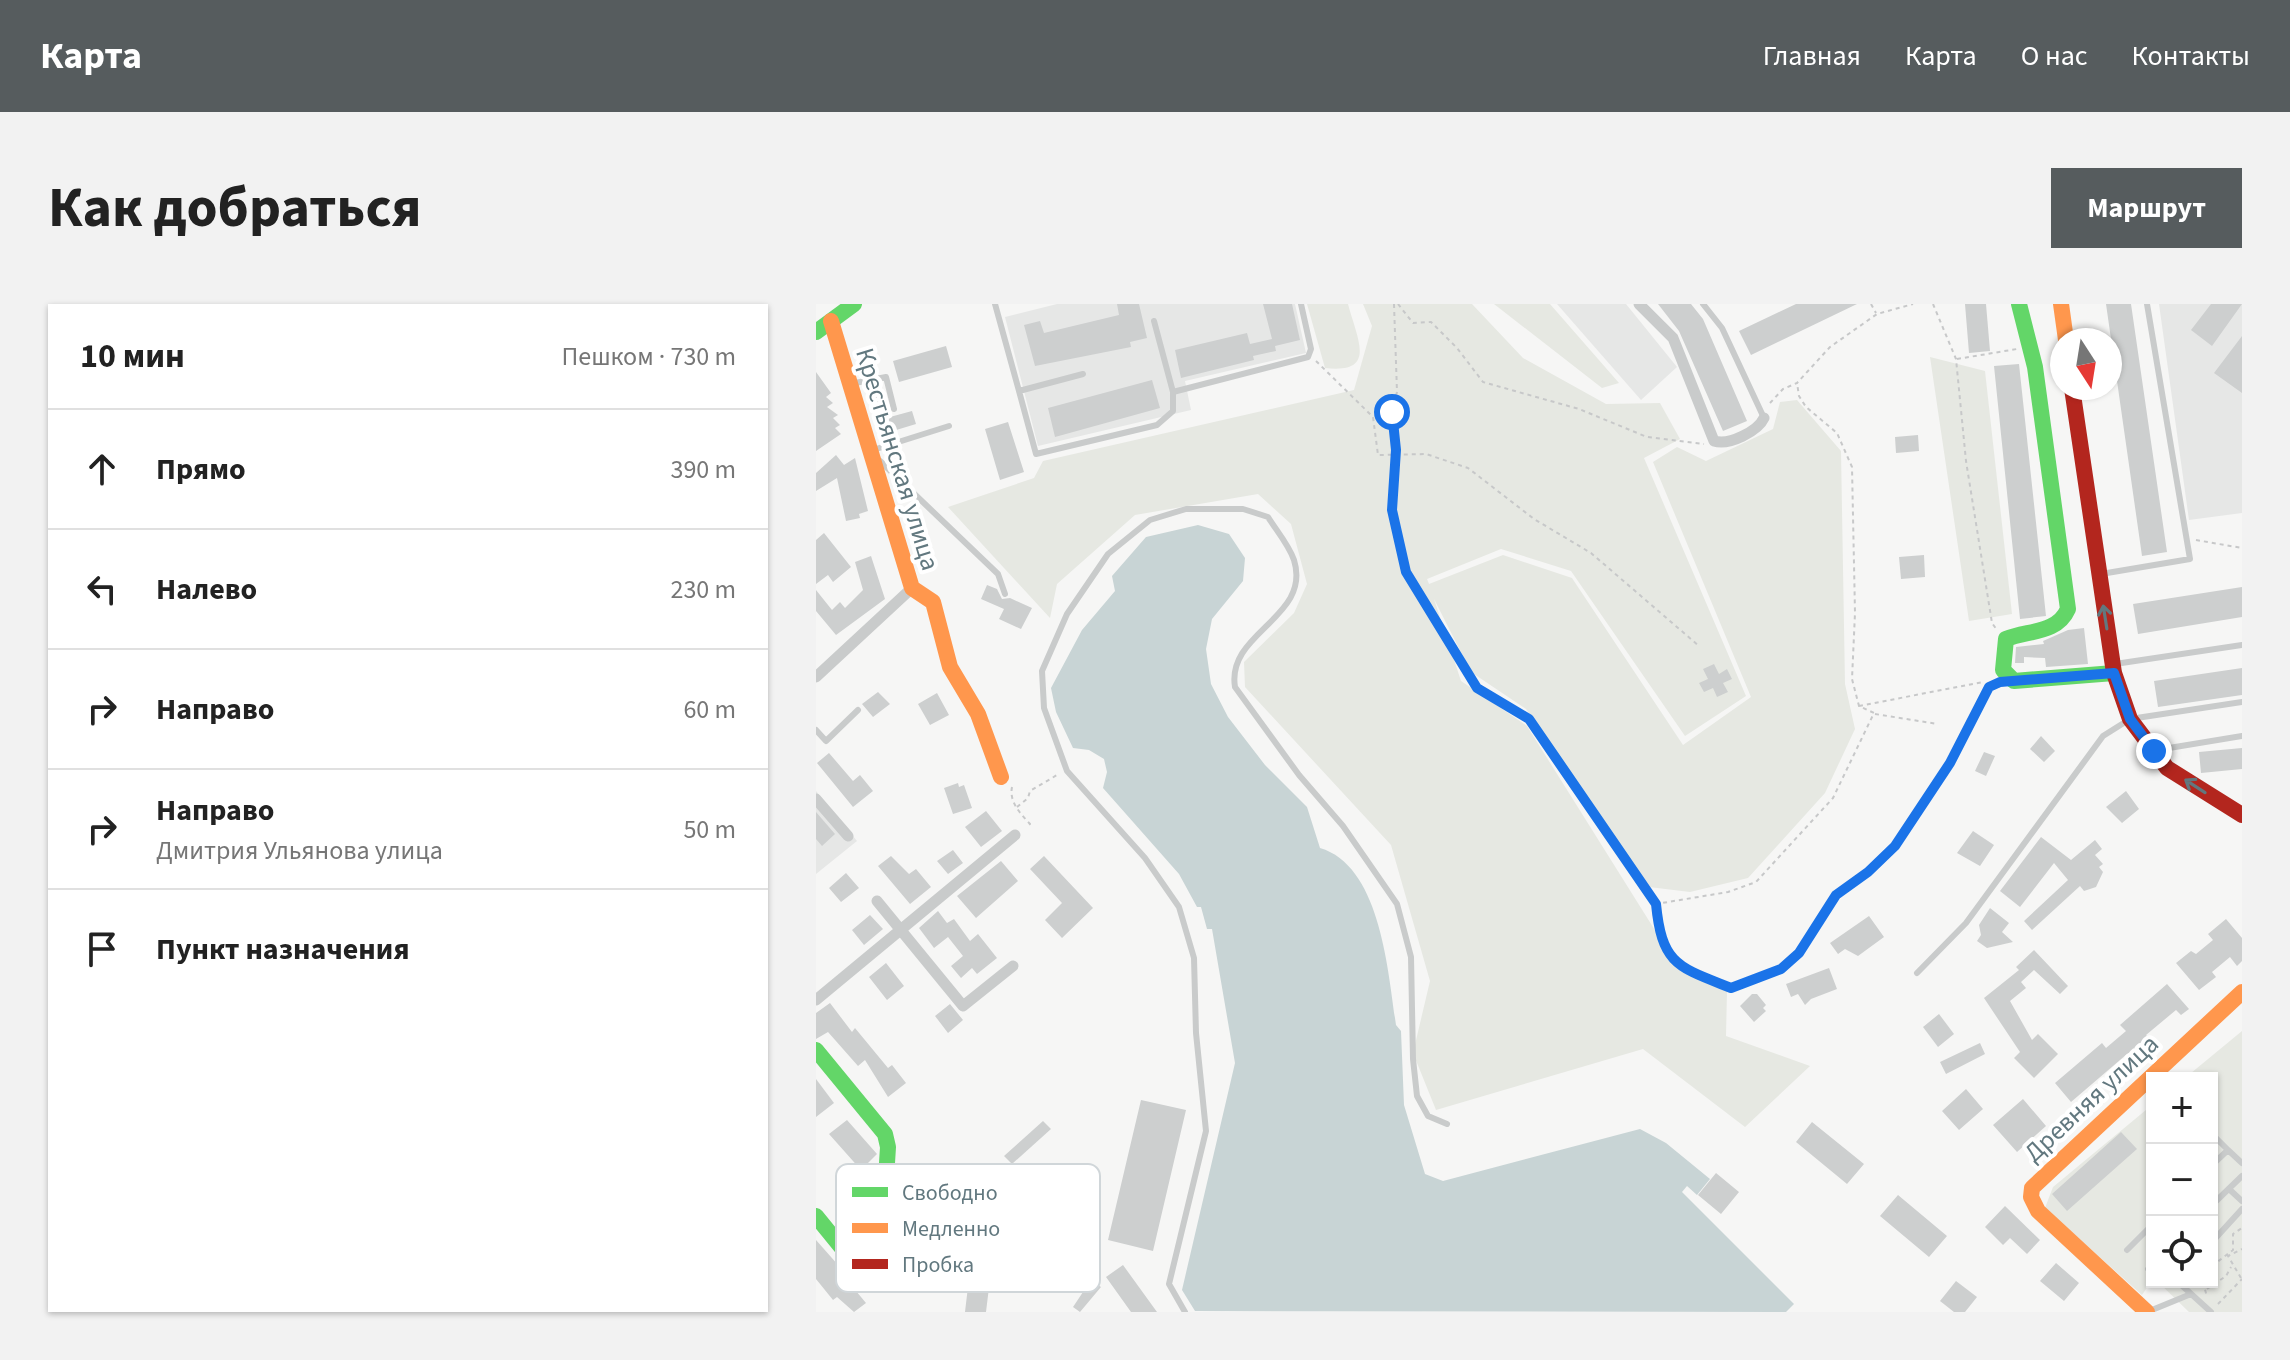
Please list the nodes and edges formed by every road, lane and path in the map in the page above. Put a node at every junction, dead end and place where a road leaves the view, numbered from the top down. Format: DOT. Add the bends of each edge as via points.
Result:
graph roads {
  1 [pos="854,304"];
  2 [pos="995,304"];
  3 [pos="1301,304"];
  4 [pos="1396,304"];
  5 [pos="1639,304"];
  6 [pos="1703,304"];
  7 [pos="1871,304"];
  8 [pos="1913,304"];
  9 [pos="1933,304"];
  10 [pos="2019,304"];
  11 [pos="2061,304"];
  12 [pos="2147,304"];
  13 [pos="1877,314"];
  14 [pos="831,321"];
  15 [pos="1154,321"];
  16 [pos="2064,328"];
  17 [pos="816,332"];
  18 [pos="2030,345"];
  19 [pos="1310,355"];
  20 [pos="1956,359"];
  21 [pos="1083,374"];
  22 [pos="1797,383"];
  23 [pos="850,384"];
  24 [pos="1019,391"];
  25 [pos="1173,392"];
  26 [pos="2074,400"];
  27 [pos="894,409"];
  28 [pos="1764,414"];
  29 [pos="949,426"];
  30 [pos="1718,443"];
  31 [pos="869,451"];
  32 [pos="1396,456"];
  33 [pos="2187,540"];
  34 [pos="2242,548"];
  35 [pos="2098,575"];
  36 [pos="912,588"];
  37 [pos="1005,594"];
  38 [pos="2004,642"];
  39 [pos="2242,645"];
  40 [pos="1699,646"];
  41 [pos="2113,669"];
  42 [pos="816,677"];
  43 [pos="2014,681"];
  44 [pos="1956,686"];
  45 [pos="2242,702"];
  46 [pos="1859,706"];
  47 [pos="858,710"];
  48 [pos="1874,714"];
  49 [pos="2130,719"];
  50 [pos="1938,724"];
  51 [pos="816,730"];
  52 [pos="2242,736"];
  53 [pos="2154,751"];
  54 [pos="1067,771"];
  55 [pos="1001,777"];
  56 [pos="816,799"];
  57 [pos="1016,808"];
  58 [pos="2242,815"];
  59 [pos="1015,835"];
  60 [pos="848,836"];
  61 [pos="877,901"];
  62 [pos="1656,904"];
  63 [pos="900,930"];
  64 [pos="1013,966"];
  65 [pos="1917,973"];
  66 [pos="1731,988"];
  67 [pos="2242,992"];
  68 [pos="816,1000"];
  69 [pos="816,1050"];
  70 [pos="2158,1072"];
  71 [pos="2146,1083"];
  72 [pos="1447,1124"];
  73 [pos="2218,1140"];
  74 [pos="2228,1150"];
  75 [pos="2218,1159"];
  76 [pos="2242,1163"];
  77 [pos="887,1164"];
  78 [pos="2242,1176"];
  79 [pos="2229,1189"];
  80 [pos="2218,1199"];
  81 [pos="2242,1201"];
  82 [pos="2242,1209"];
  83 [pos="816,1216"];
  84 [pos="2242,1228"];
  85 [pos="2146,1231"];
  86 [pos="2218,1235"];
  87 [pos="836,1241"];
  88 [pos="2242,1249"];
  89 [pos="2127,1250"];
  90 [pos="2228,1256"];
  91 [pos="2218,1262"];
  92 [pos="2232,1266"];
  93 [pos="2242,1279"];
  94 [pos="2184,1288"];
  95 [pos="2207,1289"];
  96 [pos="2191,1294"];
  97 [pos="2204,1305"];
  98 [pos="1185,1312"];
  99 [pos="2147,1312"];
  100 [pos="2211,1312"];
  1 -- 14 [label="street"];
  2 -- 24 [label="lane"];
  3 -- 19 [label="lane"];
  4 -- 30 [label="path" via="1413,323 1431,322 1483,382 1579,409 1647,437"];
  4 -- 32 [label="path"];
  5 -- 30 [label="street" via="1673,338"];
  6 -- 28 [label="lane" via="1722,328"];
  7 -- 13 [label="path"];
  8 -- 13 [label="path"];
  9 -- 20 [label="path"];
  10 -- 18 [label="street"];
  11 -- 16 [label="street"];
  12 -- 33 [label="lane"];
  13 -- 22 [label="path" via="1830,347"];
  14 -- 17 [label="street"];
  14 -- 23 [label="street, Крестьянская улица"];
  15 -- 25 [label="lane"];
  18 -- 20 [label="path"];
  18 -- 38 [label="street" via="2068,609 2056,626"];
  19 -- 25 [label="lane"];
  19 -- 32 [label="path" via="1373,417 1378,455"];
  20 -- 38 [label="path" via="1992,623"];
  21 -- 24 [label="lane"];
  22 -- 28 [label="path" via="1783,389"];
  22 -- 46 [label="path" via="1806,407 1837,433 1852,467 1852,679"];
  23 -- 27 [label="lane" via="886,377"];
  23 -- 31 [label="street, Крестьянская улица"];
  24 -- 25 [label="lane" via="1036,454 1157,425 1173,411"];
  26 -- 35 [label="street"];
  28 -- 30 [label="street" via="1758,428"];
  29 -- 31 [label="lane"];
  31 -- 36 [label="street, Крестьянская улица"];
  31 -- 37 [label="lane" via="998,574"];
  32 -- 40 [label="path" via="1426,454 1468,468 1534,519 1591,553"];
  32 -- 62 [label="path" via="1392,510 1406,572 1432,619 1477,688 1529,719"];
  33 -- 34 [label="path"];
  33 -- 35 [label="lane" via="2190,559"];
  41 -- 35 [label="street, one-way"];
  36 -- 42 [label="street"];
  36 -- 55 [label="street, Крестьянская улица" via="933,602 950,667 978,714"];
  38 -- 43 [label="street" via="2003,670"];
  39 -- 41 [label="lane"];
  41 -- 43 [label="street"];
  41 -- 49 [label="street"];
  43 -- 66 [label="lane" via="1989,687 1950,763 1909,825 1868,872 1836,895 1799,953 1781,969"];
  44 -- 46 [label="path"];
  45 -- 49 [label="lane"];
  46 -- 48 [label="path"];
  47 -- 51 [label="lane" via="826,741"];
  48 -- 50 [label="path"];
  48 -- 62 [label="path" via="1833,798 1756,882"];
  49 -- 53 [label="street"];
  49 -- 65 [label="lane" via="2103,736 1966,923"];
  52 -- 53 [label="lane"];
  58 -- 53 [label="street, one-way" via="2167,768"];
  54 -- 57 [label="path" via="1030,791"];
  54 -- 72 [label="lane" via="1044,708 1042,671 1067,614 1108,554 1150,520 1186,509 1243,509 1268,517 1293,557 1297,576 1286,608 1238,655 1232,671 1235,687 1397,904 1411,957 1417,1096 1428,1116"];
  54 -- 98 [label="lane" via="1145,858 1179,907 1194,958 1206,1131 1169,1284"];
  55 -- 57 [label="path" via="1009,778"];
  56 -- 60 [label="street"];
  57 -- 59 [label="path" via="1030,824"];
  59 -- 63 [label="street"];
  61 -- 63 [label="street"];
  62 -- 66 [label="path" via="1659,935 1678,967"];
  63 -- 64 [label="street" via="963,1006"];
  63 -- 68 [label="street"];
  67 -- 70 [label="street, Древняя улица"];
  69 -- 77 [label="street" via="885,1134"];
  71 -- 99 [label="street, Древняя улица" via="2036,1181 2031,1197 2038,1211"];
  73 -- 74 [label="lane"];
  74 -- 75 [label="lane"];
  74 -- 76 [label="lane"];
  78 -- 79 [label="lane"];
  79 -- 80 [label="lane"];
  79 -- 81 [label="lane"];
  82 -- 86 [label="lane"];
  83 -- 87 [label="street"];
  84 -- 90 [label="path" via="2233,1234"];
  85 -- 89 [label="lane"];
  88 -- 90 [label="path"];
  90 -- 91 [label="path"];
  90 -- 92 [label="path"];
  92 -- 93 [label="path"];
  92 -- 95 [label="path"];
  93 -- 100 [label="path"];
  94 -- 96 [label="lane"];
  95 -- 97 [label="path"];
  96 -- 97 [label="lane"];
  96 -- 99 [label="lane"];
  97 -- 100 [label="lane"];
}
